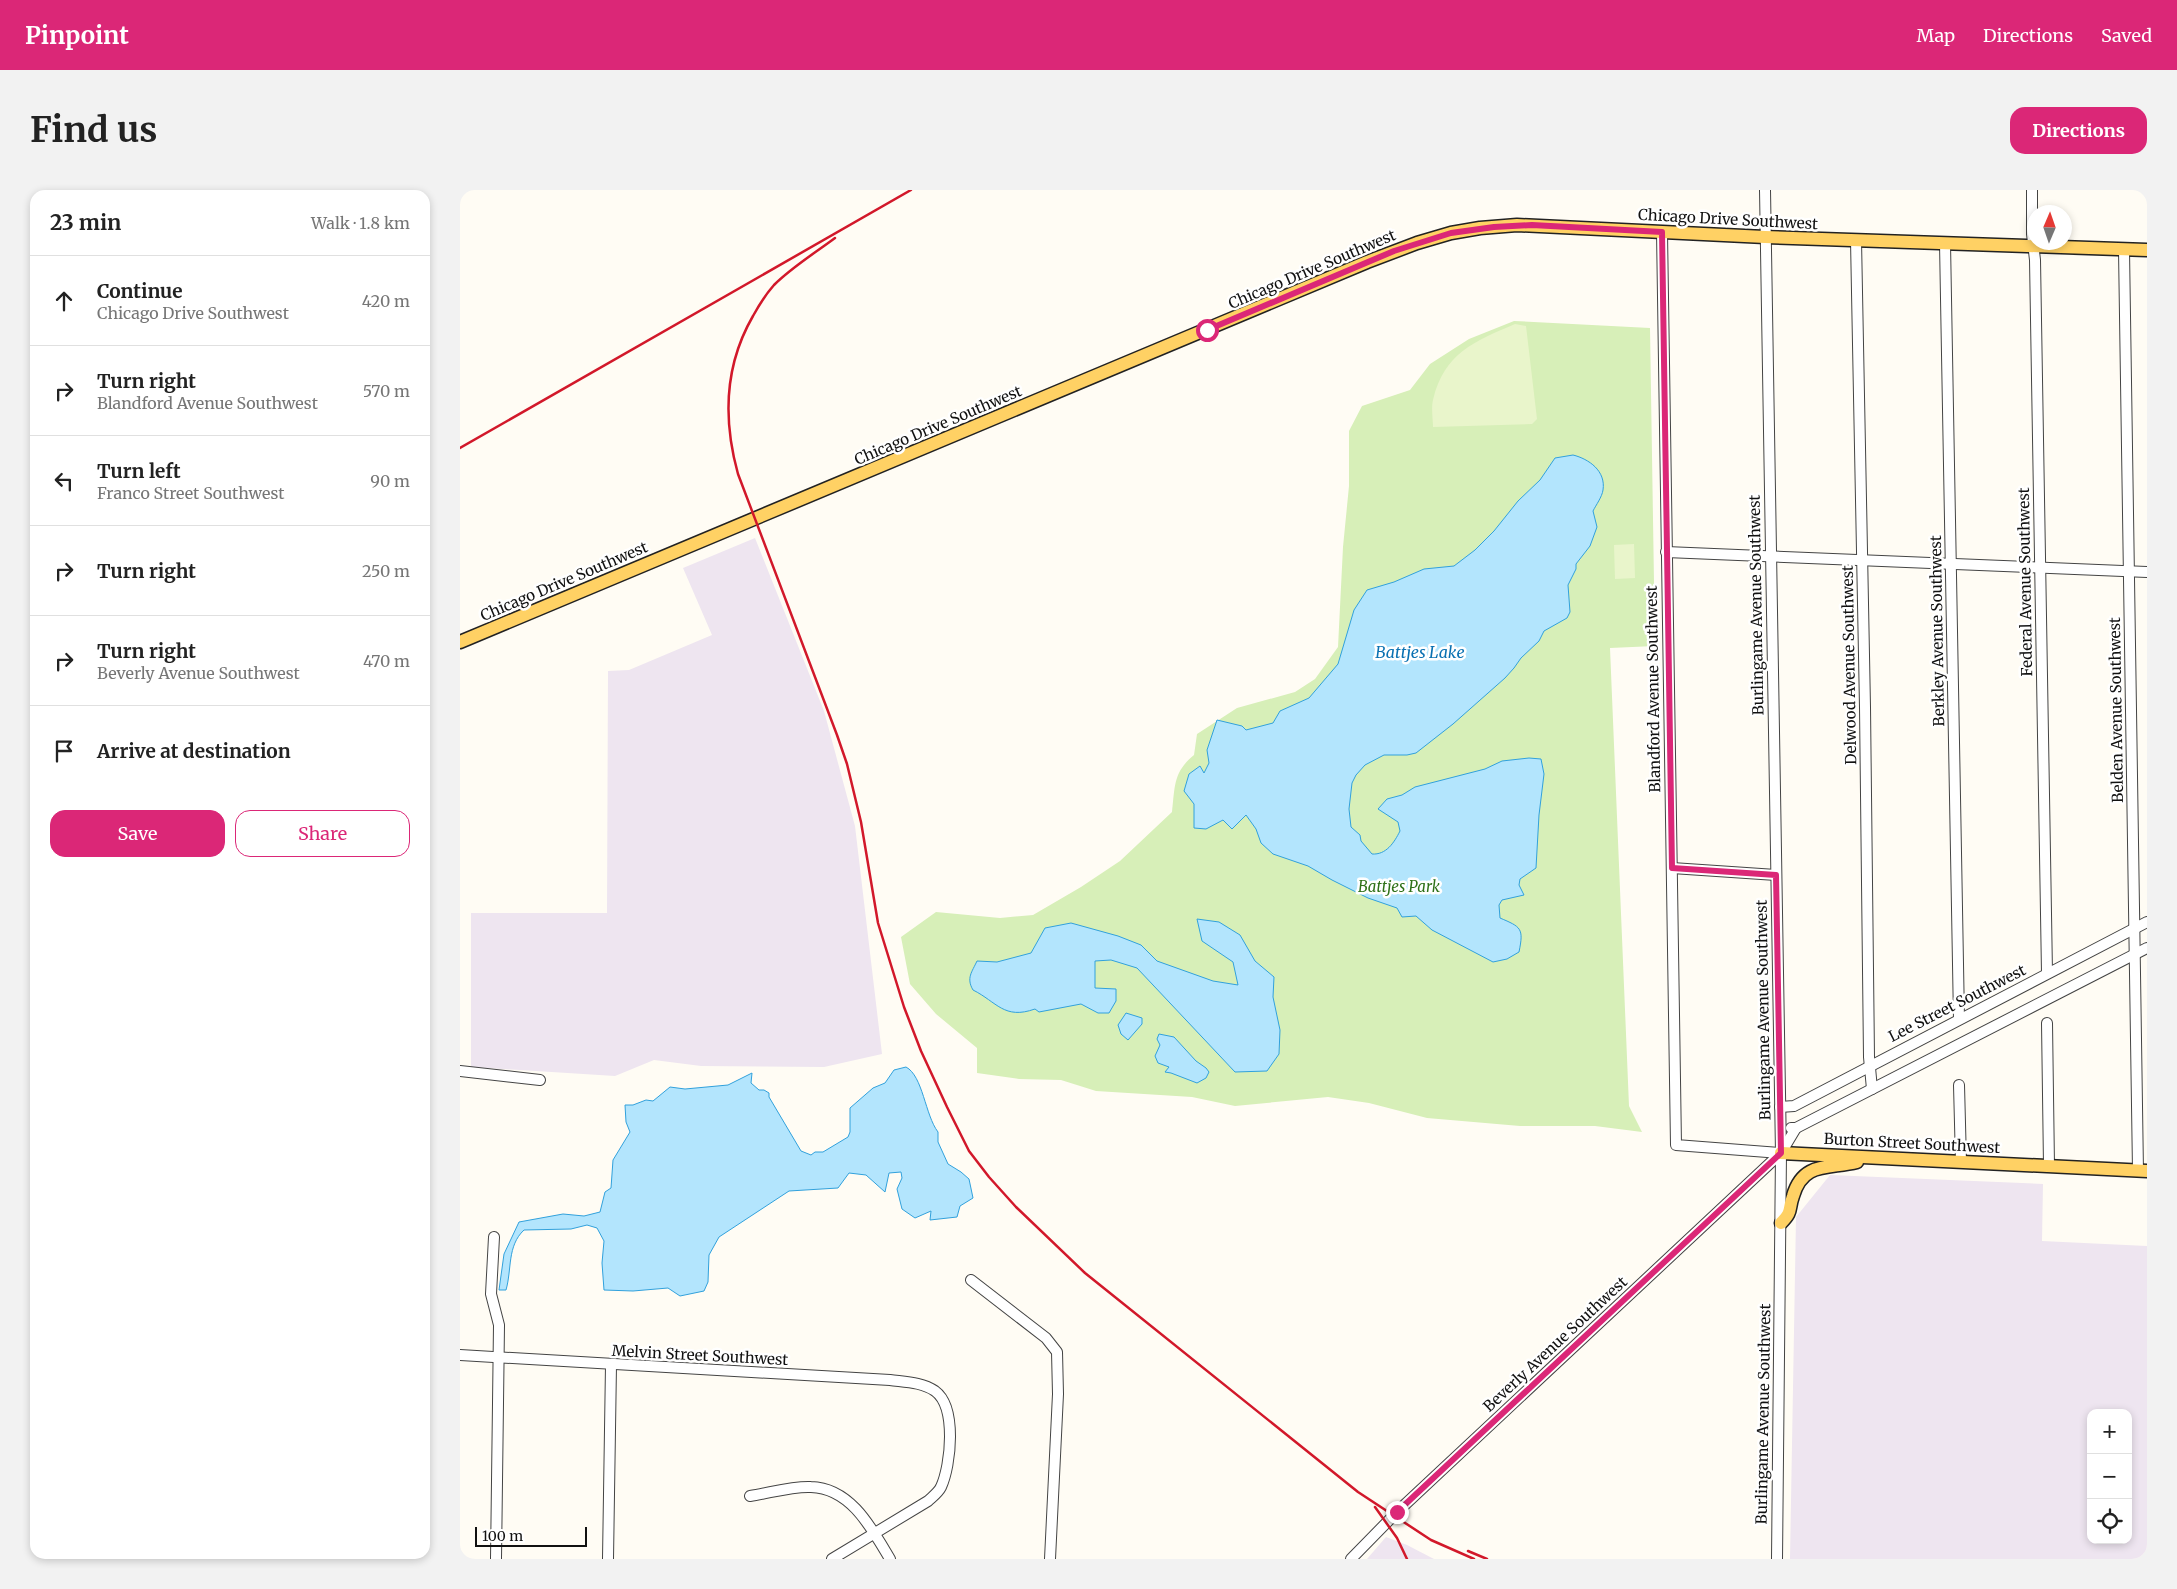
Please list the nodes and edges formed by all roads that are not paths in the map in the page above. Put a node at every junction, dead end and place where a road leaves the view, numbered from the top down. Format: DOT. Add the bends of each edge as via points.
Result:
graph roads {
  1 [pos="1765,190"];
  2 [pos="2032,190"];
  3 [pos="2032,205"];
  4 [pos="1662,232"];
  5 [pos="1765,237"];
  6 [pos="1856,240"];
  7 [pos="1945,243"];
  8 [pos="2027,246"];
  9 [pos="2072,248"];
  10 [pos="2033,250"];
  11 [pos="2124,250"];
  12 [pos="2147,250"];
  13 [pos="1666,552"];
  14 [pos="1770,558"];
  15 [pos="1862,560"];
  16 [pos="1951,564"];
  17 [pos="2040,567"];
  18 [pos="2130,571"];
  19 [pos="2147,572"];
  20 [pos="460,642"];
  21 [pos="1672,868"];
  22 [pos="1776,875"];
  23 [pos="2147,922"];
  24 [pos="2135,928"];
  25 [pos="2147,948"];
  26 [pos="2136,953"];
  27 [pos="2047,973"];
  28 [pos="1959,1019"];
  29 [pos="2047,1024"];
  30 [pos="1869,1066"];
  31 [pos="460,1071"];
  32 [pos="540,1080"];
  33 [pos="1959,1085"];
  34 [pos="1872,1090"];
  35 [pos="1780,1107"];
  36 [pos="1780,1128"];
  37 [pos="1796,1128"];
  38 [pos="1676,1145"];
  39 [pos="1781,1153"];
  40 [pos="1876,1157"];
  41 [pos="1961,1162"];
  42 [pos="2049,1166"];
  43 [pos="2143,1171"];
  44 [pos="1781,1223"];
  45 [pos="494,1237"];
  46 [pos="971,1280"];
  47 [pos="460,1355"];
  48 [pos="499,1358"];
  49 [pos="611,1365"];
  50 [pos="750,1496"];
  51 [pos="875,1533"];
  52 [pos="496,1559"];
  53 [pos="608,1559"];
  54 [pos="832,1559"];
  55 [pos="890,1559"];
  56 [pos="1050,1559"];
  57 [pos="1351,1559"];
  58 [pos="1776,1559"];
  1 -- 5 [label="street, Burlingame Avenue Southwest"];
  2 -- 3 [label="street, Federal Avenue Southwest"];
  4 -- 5 [label="main road, Chicago Drive Southwest"];
  4 -- 13 [label="street, Blandford Avenue Southwest"];
  4 -- 20 [label="main road, Chicago Drive Southwest" via="1517,226 1472,230 1417,243"];
  5 -- 6 [label="main road, Chicago Drive Southwest"];
  5 -- 14 [label="street, Burlingame Avenue Southwest"];
  6 -- 7 [label="main road, Chicago Drive Southwest"];
  6 -- 15 [label="street, Delwood Avenue Southwest"];
  7 -- 8 [label="main road, Chicago Drive Southwest"];
  7 -- 16 [label="street, Berkley Avenue Southwest"];
  9 -- 11 [label="main road, Chicago Drive Southwest"];
  10 -- 17 [label="street, Federal Avenue Southwest"];
  11 -- 12 [label="main road, Chicago Drive Southwest"];
  11 -- 18 [label="street, Belden Avenue Southwest"];
  13 -- 14 [label="street"];
  13 -- 21 [label="street, Blandford Avenue Southwest"];
  14 -- 15 [label="street"];
  14 -- 22 [label="street, Burlingame Avenue Southwest"];
  15 -- 16 [label="street"];
  15 -- 30 [label="street, Delwood Avenue Southwest"];
  16 -- 17 [label="street"];
  16 -- 28 [label="street, Berkley Avenue Southwest"];
  17 -- 18 [label="street"];
  17 -- 27 [label="street, Federal Avenue Southwest"];
  18 -- 19 [label="street"];
  18 -- 24 [label="street, Belden Avenue Southwest"];
  21 -- 22 [label="street"];
  21 -- 38 [label="street, Blandford Avenue Southwest"];
  22 -- 35 [label="street, Burlingame Avenue Southwest"];
  23 -- 24 [label="street, Lee Street Southwest"];
  24 -- 26 [label="street, Belden Avenue Southwest"];
  24 -- 27 [label="street, Lee Street Southwest"];
  25 -- 26 [label="street"];
  26 -- 34 [label="street"];
  26 -- 43 [label="street, Belden Avenue Southwest"];
  27 -- 28 [label="street, Lee Street Southwest"];
  28 -- 30 [label="street, Lee Street Southwest"];
  29 -- 42 [label="street"];
  30 -- 34 [label="street, Delwood Avenue Southwest"];
  30 -- 35 [label="street, Lee Street Southwest" via="1794,1106"];
  31 -- 32 [label="street"];
  33 -- 41 [label="street"];
  34 -- 37 [label="street"];
  35 -- 36 [label="street, Burlingame Avenue Southwest"];
  36 -- 37 [label="street"];
  36 -- 39 [label="street, Burlingame Avenue Southwest"];
  37 -- 39 [label="street"];
  38 -- 39 [label="street, Burton Street Southwest"];
  39 -- 40 [label="main road, Burton Street Southwest"];
  39 -- 44 [label="street, Burlingame Avenue Southwest"];
  39 -- 57 [label="street, Beverly Avenue Southwest" via="1397,1512"];
  40 -- 41 [label="main road, Burton Street Southwest"];
  40 -- 44 [label="main road" via="1811,1170 1796,1186 1790,1214"];
  41 -- 42 [label="main road, Burton Street Southwest"];
  42 -- 43 [label="main road, Burton Street Southwest"];
  44 -- 58 [label="street, Burlingame Avenue Southwest"];
  45 -- 48 [label="street" via="490,1294 499,1325"];
  46 -- 56 [label="street" via="1046,1338 1057,1352"];
  47 -- 48 [label="street, Melvin Street Southwest"];
  48 -- 49 [label="street, Melvin Street Southwest"];
  48 -- 52 [label="street"];
  49 -- 51 [label="street, Melvin Street Southwest" via="890,1380 920,1384 936,1392 948,1415 949,1436 949,1455 940,1490 928,1501"];
  49 -- 53 [label="street"];
  50 -- 51 [label="street" via="812,1486 828,1490 855,1507"];
  51 -- 54 [label="street"];
  51 -- 55 [label="street"];
}
